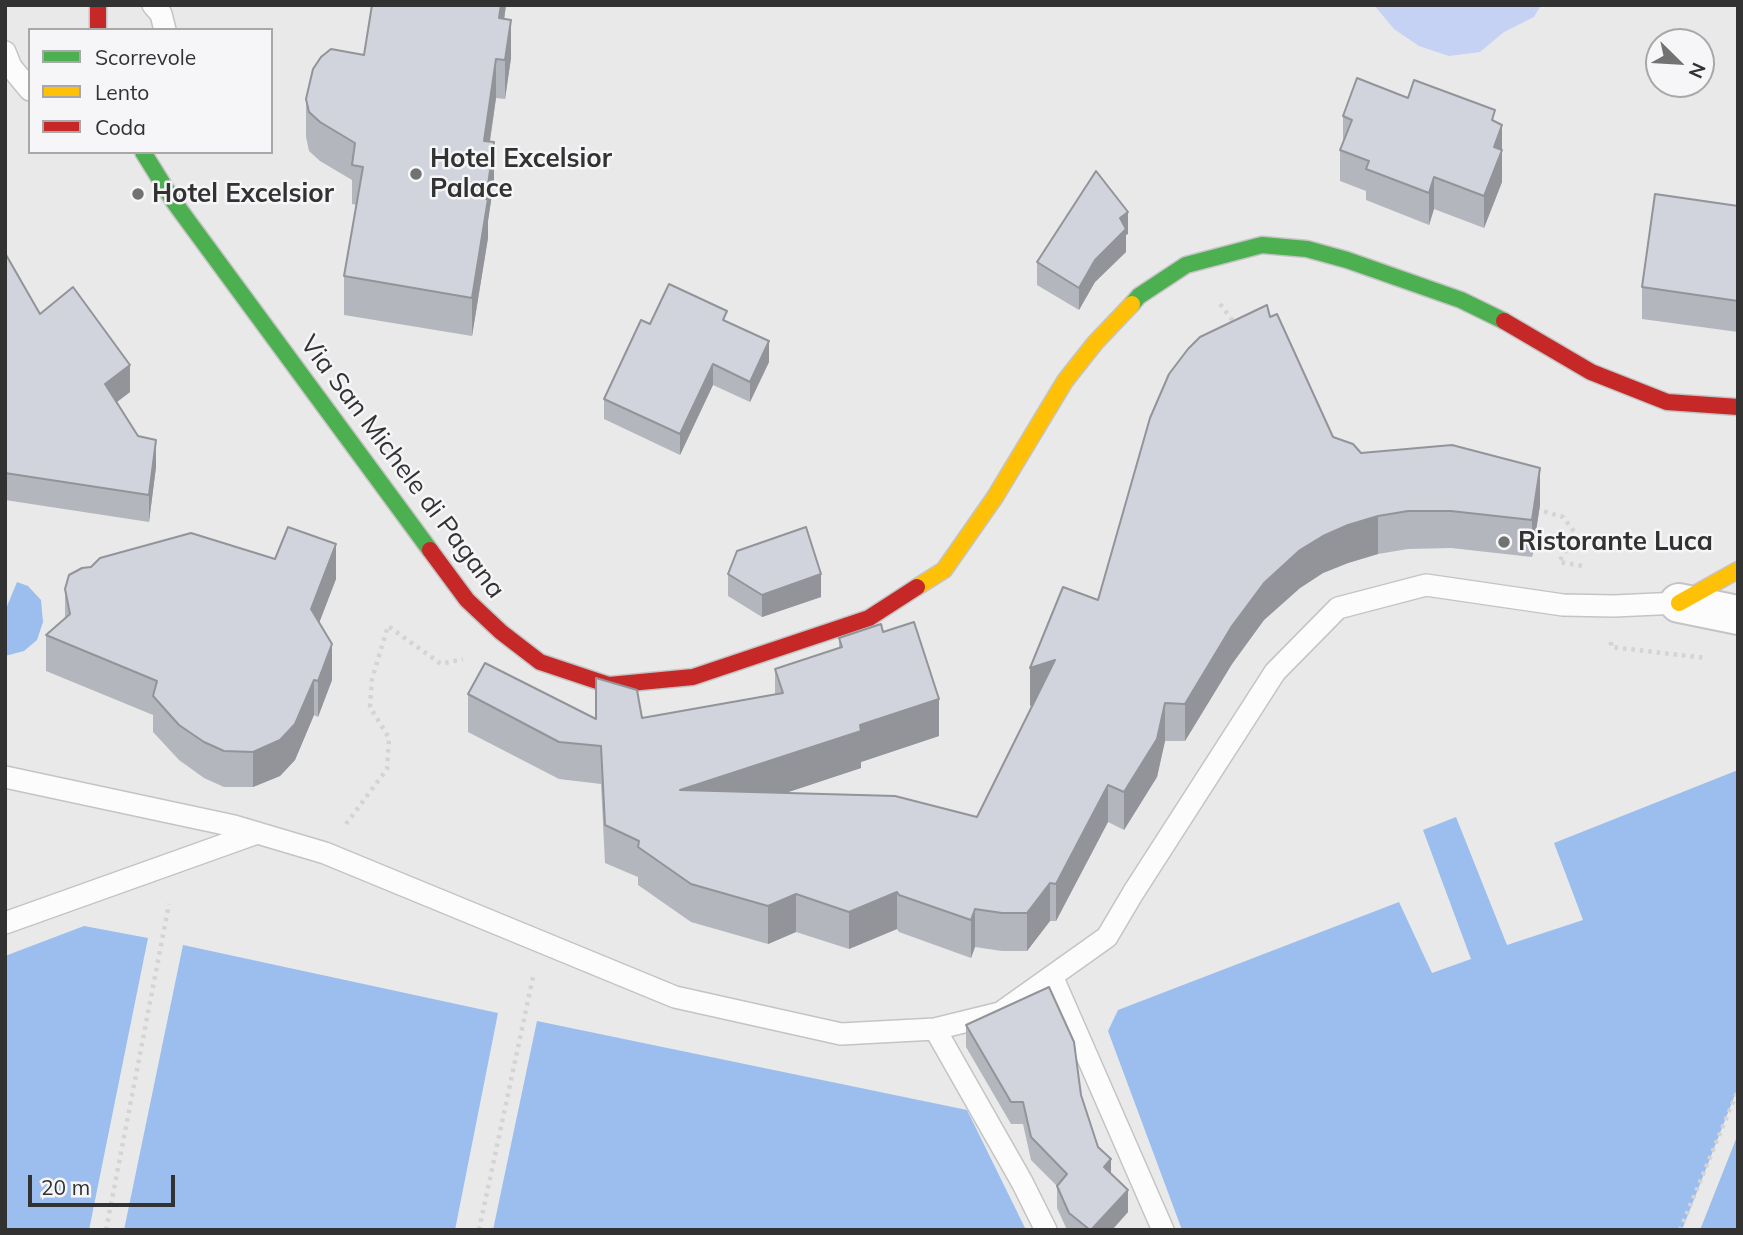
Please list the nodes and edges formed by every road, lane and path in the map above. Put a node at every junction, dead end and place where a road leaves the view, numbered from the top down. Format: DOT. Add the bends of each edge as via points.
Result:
graph roads {
  1 [pos="98,5"];
  2 [pos="153,5"];
  3 [pos="98,28"];
  4 [pos="164,28"];
  5 [pos="5,52"];
  6 [pos="28,88"];
  7 [pos="144,154"];
  8 [pos="1223,306"];
  9 [pos="1243,336"];
  10 [pos="1738,407"];
  11 [pos="1527,507"];
  12 [pos="1559,562"];
  13 [pos="1738,570"];
  14 [pos="1679,603"];
  15 [pos="1738,615"];
  16 [pos="472,656"];
  17 [pos="5,777"];
  18 [pos="257,833"];
  19 [pos="325,853"];
  20 [pos="178,861"];
  21 [pos="5,923"];
  22 [pos="540,941"];
  23 [pos="1052,976"];
  24 [pos="935,1029"];
  25 [pos="1738,1090"];
  26 [pos="106,1230"];
  27 [pos="479,1230"];
  28 [pos="1046,1230"];
  29 [pos="1163,1230"];
  30 [pos="1680,1230"];
  1 -- 3 [label="main road"];
  2 -- 4 [label="lane"];
  5 -- 6 [label="lane"];
  7 -- 10 [label="main road, Via San Michele di Pagana" via="174,202 467,600 540,662 609,685 693,677 869,618 944,570 995,497 1065,381 1139,296 1186,265 1262,244 1347,260 1461,300 1591,372 1667,402"];
  8 -- 9 [label="path"];
  11 -- 12 [label="path" via="1563,517 1576,534"];
  13 -- 14 [label="main road"];
  14 -- 15 [label="street"];
  14 -- 23 [label="lane" via="1563,605 1426,585 1338,608 1275,673 1107,937"];
  16 -- 19 [label="path" via="441,664 388,626 372,678 370,707 389,738 387,769"];
  17 -- 18 [label="lane"];
  18 -- 19 [label="lane"];
  18 -- 20 [label="lane"];
  19 -- 22 [label="lane"];
  20 -- 21 [label="lane"];
  20 -- 26 [label="path"];
  22 -- 24 [label="lane" via="675,996 841,1034"];
  22 -- 27 [label="path"];
  23 -- 24 [label="lane" via="1000,1013"];
  23 -- 29 [label="lane"];
  24 -- 28 [label="lane"];
  25 -- 30 [label="path"];
}
